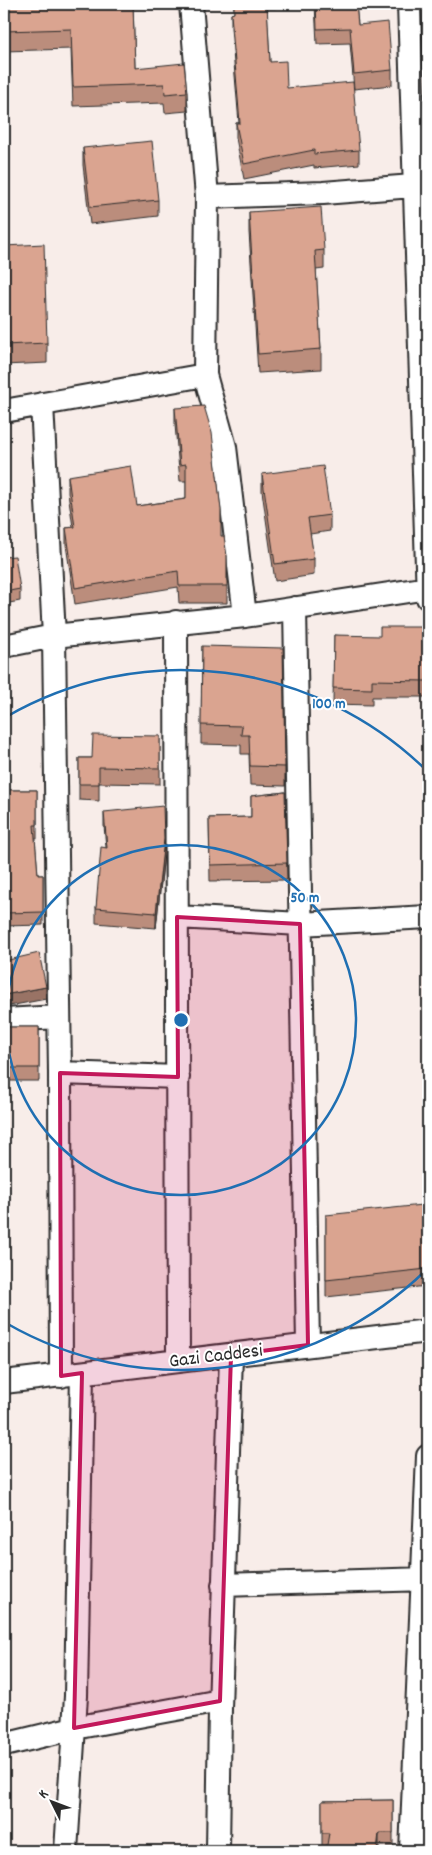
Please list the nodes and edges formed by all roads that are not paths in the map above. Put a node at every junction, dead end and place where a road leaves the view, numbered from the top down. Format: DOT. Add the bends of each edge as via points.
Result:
graph roads {
  1 [pos="191,4"];
  2 [pos="409,4"];
  3 [pos="413,186"];
  4 [pos="207,197"];
  5 [pos="205,375"];
  6 [pos="42,404"];
  7 [pos="4,411"];
  8 [pos="428,588"];
  9 [pos="428,598"];
  10 [pos="295,608"];
  11 [pos="245,616"];
  12 [pos="176,622"];
  13 [pos="54,636"];
  14 [pos="4,646"];
  15 [pos="177,917"];
  16 [pos="428,917"];
  17 [pos="300,924"];
  18 [pos="59,1017"];
  19 [pos="4,1020"];
  20 [pos="60,1073"];
  21 [pos="178,1077"];
  22 [pos="428,1331"];
  23 [pos="308,1345"];
  24 [pos="230,1355"];
  25 [pos="178,1361"];
  26 [pos="72,1374"];
  27 [pos="4,1382"];
  28 [pos="428,1456"];
  29 [pos="426,1578"];
  30 [pos="224,1585"];
  31 [pos="220,1701"];
  32 [pos="74,1728"];
  33 [pos="4,1745"];
  34 [pos="66,1851"];
  35 [pos="218,1851"];
  36 [pos="411,1851"];
  1 -- 4 [label="street"];
  2 -- 3 [label="street"];
  3 -- 4 [label="street"];
  3 -- 8 [label="street"];
  4 -- 5 [label="street"];
  5 -- 6 [label="street"];
  5 -- 11 [label="street" via="225,447"];
  6 -- 7 [label="street"];
  6 -- 13 [label="street"];
  8 -- 9 [label="street"];
  8 -- 10 [label="street"];
  10 -- 11 [label="street"];
  10 -- 17 [label="street"];
  11 -- 12 [label="street"];
  12 -- 13 [label="street"];
  12 -- 15 [label="street"];
  13 -- 14 [label="street"];
  13 -- 18 [label="street"];
  15 -- 17 [label="street"];
  15 -- 21 [label="street"];
  16 -- 17 [label="street"];
  17 -- 23 [label="street"];
  18 -- 19 [label="street"];
  18 -- 20 [label="street"];
  20 -- 21 [label="street"];
  20 -- 26 [label="street"];
  21 -- 25 [label="street"];
  22 -- 23 [label="street, Gazi Caddesi"];
  23 -- 24 [label="street, Gazi Caddesi"];
  24 -- 25 [label="street, Gazi Caddesi"];
  24 -- 30 [label="street"];
  25 -- 26 [label="street, Gazi Caddesi"];
  26 -- 27 [label="street, Gazi Caddesi"];
  26 -- 32 [label="street"];
  28 -- 29 [label="street"];
  29 -- 30 [label="street"];
  29 -- 36 [label="street"];
  30 -- 31 [label="street"];
  31 -- 32 [label="street"];
  31 -- 35 [label="street"];
  32 -- 33 [label="street"];
  32 -- 34 [label="street"];
}
